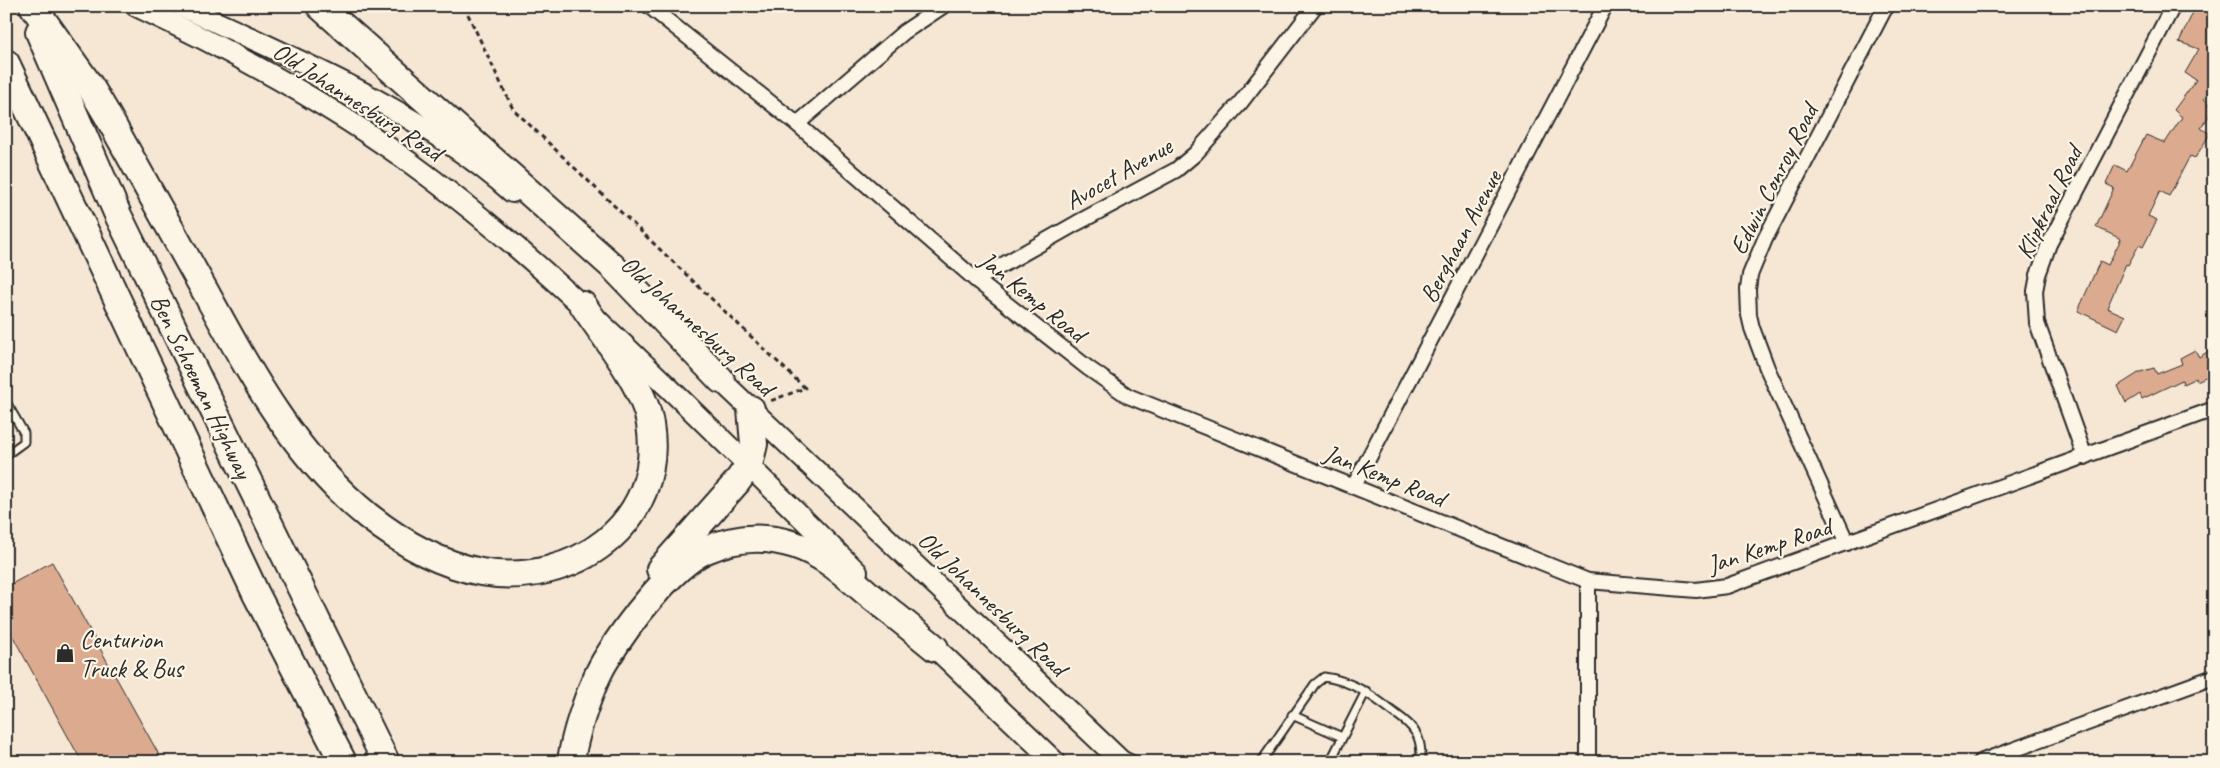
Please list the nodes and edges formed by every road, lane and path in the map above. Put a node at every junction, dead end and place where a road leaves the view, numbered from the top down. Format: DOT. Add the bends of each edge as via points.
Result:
graph roads {
  1 [pos="28,6"];
  2 [pos="33,6"];
  3 [pos="136,6"];
  4 [pos="181,6"];
  5 [pos="320,6"];
  6 [pos="464,6"];
  7 [pos="649,6"];
  8 [pos="943,6"];
  9 [pos="1315,6"];
  10 [pos="1605,6"];
  11 [pos="1886,6"];
  12 [pos="2173,6"];
  13 [pos="6,63"];
  14 [pos="797,124"];
  15 [pos="976,280"];
  16 [pos="583,305"];
  17 [pos="721,380"];
  18 [pos="6,402"];
  19 [pos="751,408"];
  20 [pos="2214,410"];
  21 [pos="6,455"];
  22 [pos="2084,457"];
  23 [pos="749,465"];
  24 [pos="1354,486"];
  25 [pos="1847,543"];
  26 [pos="1588,580"];
  27 [pos="935,648"];
  28 [pos="606,659"];
  29 [pos="2214,677"];
  30 [pos="1366,691"];
  31 [pos="1292,715"];
  32 [pos="1342,737"];
  33 [pos="1116,756"];
  34 [pos="343,762"];
  35 [pos="386,762"];
  36 [pos="571,762"];
  37 [pos="1055,762"];
  38 [pos="1138,762"];
  39 [pos="1261,762"];
  40 [pos="1330,762"];
  41 [pos="1421,762"];
  42 [pos="1588,762"];
  43 [pos="1980,762"];
  1 -- 35 [label="highway, Ben Schoeman Highway" via="118,215"];
  2 -- 16 [label="highway" via="106,113 284,427 304,454 342,493 424,554 483,572 546,570 602,545 620,531 633,513 644,493 650,471 650,423 635,384"];
  3 -- 16 [label="main road, Old Johannesburg Road" via="253,64 367,133 500,232"];
  4 -- 17 [label="main road, Old Johannesburg Road" via="365,94 464,155 508,189"];
  5 -- 17 [label="highway" via="613,266"];
  6 -- 19 [label="path" via="513,109 805,388"];
  7 -- 14 [label="street, Jan Kemp Road"];
  8 -- 14 [label="street" via="896,38"];
  9 -- 15 [label="street, Avocet Avenue" via="1241,102 1195,154 1176,170"];
  10 -- 24 [label="street, Berghaan Avenue"];
  11 -- 25 [label="street, Edwin Conroy Road" via="1765,239 1750,274 1748,289 1749,315 1767,368"];
  12 -- 22 [label="street, Klipkraal Road" via="2049,244 2035,290 2037,324"];
  13 -- 34 [label="highway, Ben Schoeman Highway" via="256,594"];
  14 -- 15 [label="street, Jan Kemp Road"];
  15 -- 24 [label="street, Jan Kemp Road" via="1128,396"];
  16 -- 23 [label="main road, Old Johannesburg Road"];
  17 -- 19 [label="main road, Old Johannesburg Road"];
  18 -- 21 [label="lane" via="24,433 24,442"];
  19 -- 23 [label="highway" via="754,444"];
  19 -- 33 [label="main road, Old Johannesburg Road"];
  20 -- 22 [label="street, Jan Kemp Road"];
  22 -- 25 [label="street, Jan Kemp Road"];
  23 -- 27 [label="main road, Old Johannesburg Road"];
  23 -- 28 [label="highway" via="653,576 632,605"];
  24 -- 26 [label="street, Jan Kemp Road"];
  25 -- 26 [label="street, Jan Kemp Road" via="1710,590"];
  26 -- 42 [label="street"];
  27 -- 28 [label="highway" via="836,567 814,553 761,538 722,544 687,562 666,580"];
  27 -- 37 [label="main road, Old Johannesburg Road"];
  28 -- 36 [label="highway" via="579,728"];
  29 -- 43 [label="street"];
  30 -- 31 [label="lane" via="1342,680 1324,678 1315,684"];
  30 -- 32 [label="lane"];
  30 -- 41 [label="lane" via="1416,732"];
  31 -- 32 [label="lane"];
  31 -- 39 [label="lane"];
  32 -- 40 [label="lane"];
  33 -- 38 [label="lane"];
}
